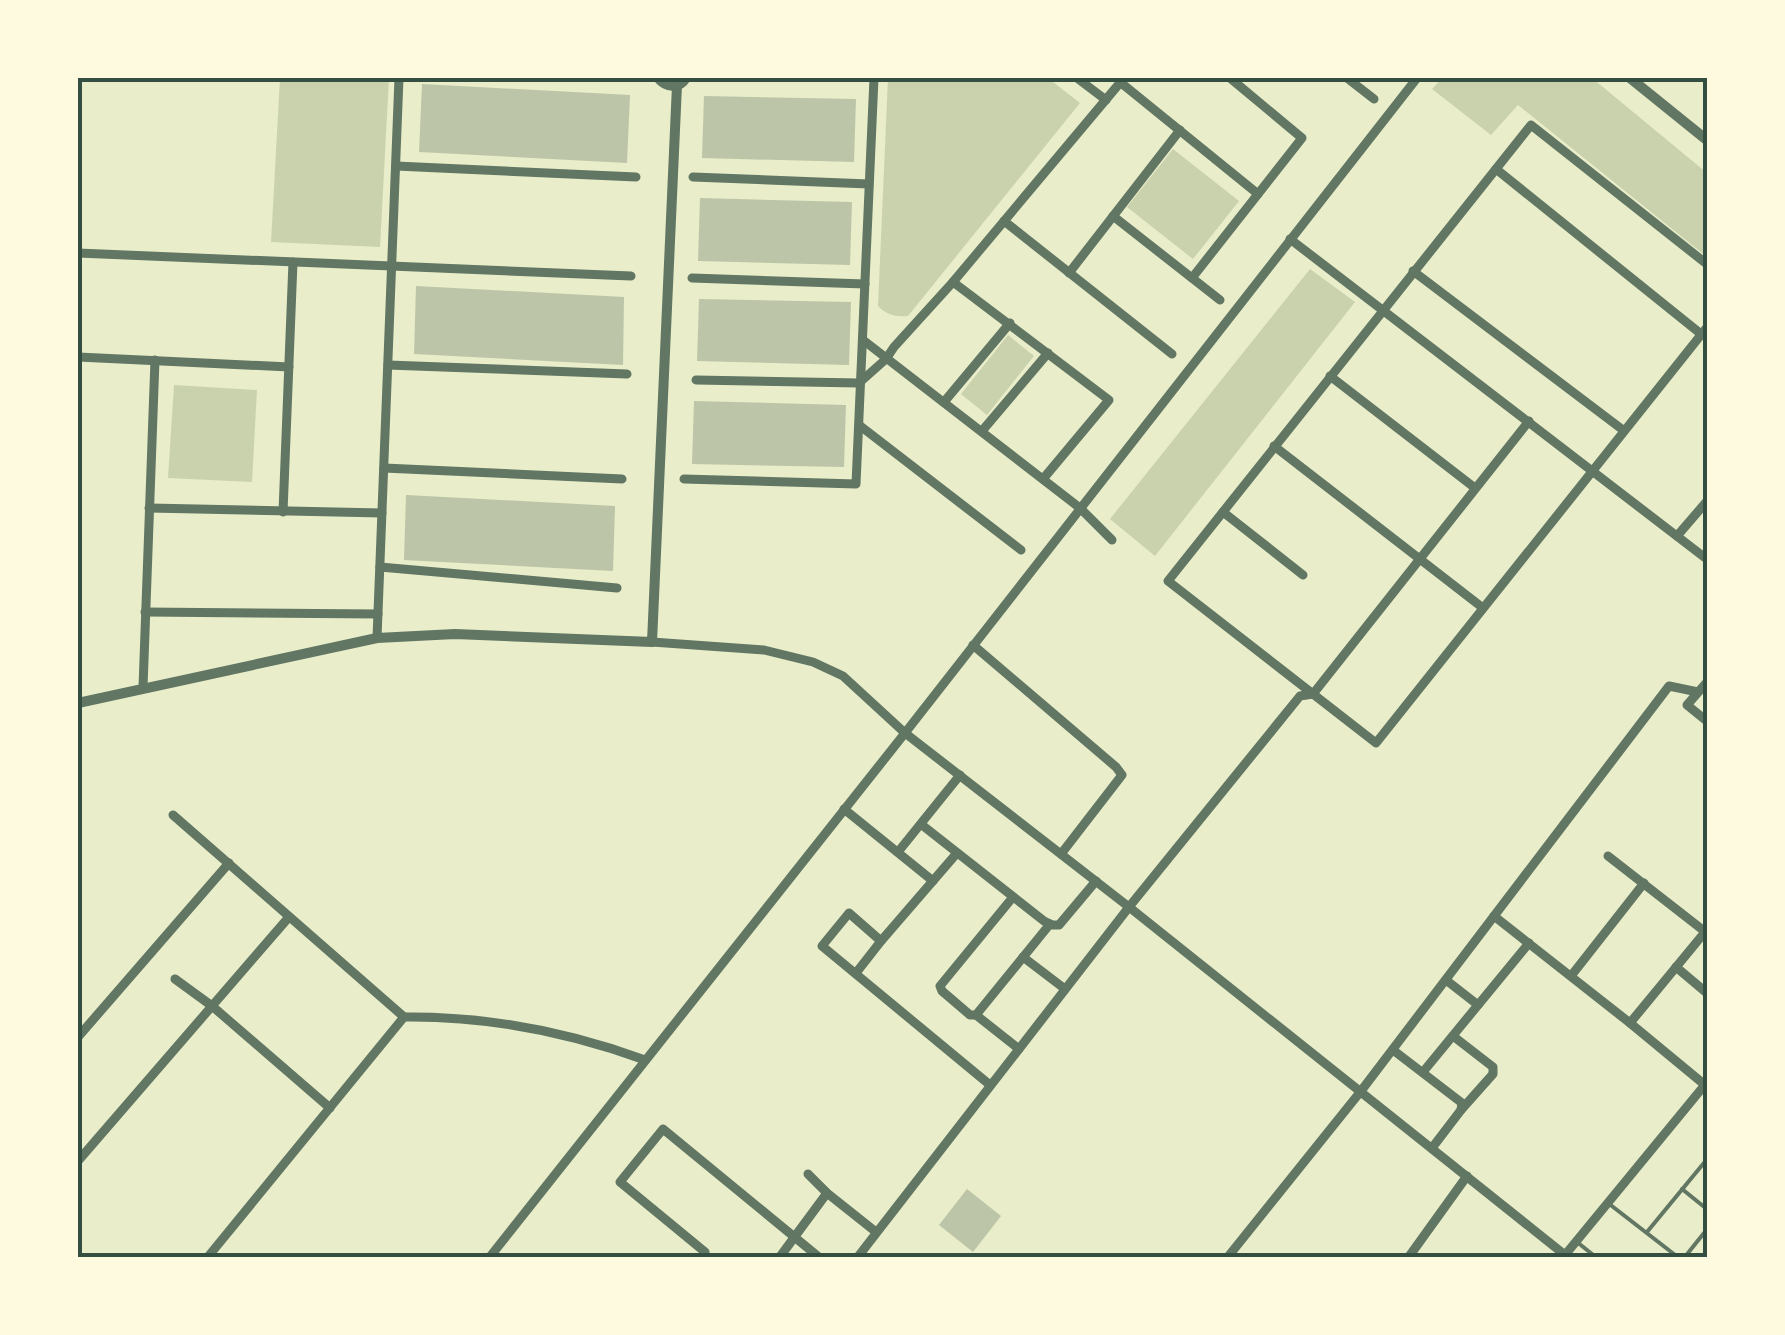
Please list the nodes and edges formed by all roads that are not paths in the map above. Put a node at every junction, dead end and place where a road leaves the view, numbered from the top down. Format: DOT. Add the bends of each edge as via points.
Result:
graph roads {
  1 [pos="399,78"];
  2 [pos="658,78"];
  3 [pos="874,78"];
  4 [pos="1077,78"];
  5 [pos="1230,78"];
  6 [pos="1347,78"];
  7 [pos="1417,78"];
  8 [pos="1630,78"];
  9 [pos="1122,80"];
  10 [pos="682,82"];
  11 [pos="1374,99"];
  12 [pos="1106,100"];
  13 [pos="1180,130"];
  14 [pos="1708,141"];
  15 [pos="396,166"];
  16 [pos="1496,169"];
  17 [pos="636,177"];
  18 [pos="693,177"];
  19 [pos="870,184"];
  20 [pos="1258,194"];
  21 [pos="1113,216"];
  22 [pos="1004,221"];
  23 [pos="1290,239"];
  24 [pos="78,253"];
  25 [pos="293,262"];
  26 [pos="392,264"];
  27 [pos="1708,265"];
  28 [pos="1413,272"];
  29 [pos="1069,273"];
  30 [pos="631,276"];
  31 [pos="692,278"];
  32 [pos="1192,278"];
  33 [pos="953,282"];
  34 [pos="865,284"];
  35 [pos="1220,300"];
  36 [pos="1383,308"];
  37 [pos="1010,323"];
  38 [pos="1704,330"];
  39 [pos="863,340"];
  40 [pos="1048,353"];
  41 [pos="1172,354"];
  42 [pos="78,356"];
  43 [pos="886,359"];
  44 [pos="155,360"];
  45 [pos="388,365"];
  46 [pos="288,367"];
  47 [pos="627,374"];
  48 [pos="1330,376"];
  49 [pos="696,380"];
  50 [pos="859,383"];
  51 [pos="944,402"];
  52 [pos="1529,421"];
  53 [pos="859,424"];
  54 [pos="1623,430"];
  55 [pos="982,431"];
  56 [pos="1274,446"];
  57 [pos="384,468"];
  58 [pos="1592,470"];
  59 [pos="622,479"];
  60 [pos="684,479"];
  61 [pos="1043,479"];
  62 [pos="1474,488"];
  63 [pos="1708,500"];
  64 [pos="149,508"];
  65 [pos="1080,508"];
  66 [pos="282,512"];
  67 [pos="1222,512"];
  68 [pos="382,513"];
  69 [pos="1677,536"];
  70 [pos="1112,540"];
  71 [pos="1021,550"];
  72 [pos="1420,559"];
  73 [pos="1708,560"];
  74 [pos="380,567"];
  75 [pos="1303,575"];
  76 [pos="617,588"];
  77 [pos="1483,608"];
  78 [pos="146,612"];
  79 [pos="378,614"];
  80 [pos="377,638"];
  81 [pos="652,642"];
  82 [pos="973,646"];
  83 [pos="1708,681"];
  84 [pos="143,687"];
  85 [pos="1698,692"];
  86 [pos="1313,694"];
  87 [pos="78,703"];
  88 [pos="1708,722"];
  89 [pos="905,733"];
  90 [pos="960,776"];
  91 [pos="844,810"];
  92 [pos="174,814"];
  93 [pos="922,825"];
  94 [pos="898,852"];
  95 [pos="957,853"];
  96 [pos="1060,854"];
  97 [pos="1608,856"];
  98 [pos="229,864"];
  99 [pos="932,881"];
  100 [pos="1096,881"];
  101 [pos="1644,883"];
  102 [pos="1013,897"];
  103 [pos="1129,906"];
  104 [pos="1494,916"];
  105 [pos="290,917"];
  106 [pos="1050,924"];
  107 [pos="1706,933"];
  108 [pos="881,941"];
  109 [pos="1528,943"];
  110 [pos="1022,958"];
  111 [pos="1676,967"];
  112 [pos="856,974"];
  113 [pos="1571,976"];
  114 [pos="175,980"];
  115 [pos="1446,980"];
  116 [pos="1065,990"];
  117 [pos="1708,994"];
  118 [pos="1478,1005"];
  119 [pos="212,1006"];
  120 [pos="976,1015"];
  121 [pos="404,1018"];
  122 [pos="1630,1023"];
  123 [pos="1452,1036"];
  124 [pos="78,1037"];
  125 [pos="1018,1049"];
  126 [pos="1393,1050"];
  127 [pos="645,1060"];
  128 [pos="1423,1072"];
  129 [pos="1706,1083"];
  130 [pos="990,1085"];
  131 [pos="1362,1091"];
  132 [pos="330,1108"];
  133 [pos="1461,1110"];
  134 [pos="1432,1148"];
  135 [pos="1708,1158"];
  136 [pos="78,1161"];
  137 [pos="808,1174"];
  138 [pos="1467,1176"];
  139 [pos="1682,1189"];
  140 [pos="826,1193"];
  141 [pos="1608,1203"];
  142 [pos="1708,1210"];
  143 [pos="1708,1228"];
  144 [pos="876,1232"];
  145 [pos="1647,1232"];
  146 [pos="794,1236"];
  147 [pos="1577,1242"];
  148 [pos="861,1256"];
  149 [pos="207,1258"];
  150 [pos="489,1258"];
  151 [pos="702,1258"];
  152 [pos="779,1258"];
  153 [pos="820,1258"];
  154 [pos="1227,1258"];
  155 [pos="1408,1258"];
  156 [pos="1597,1258"];
  157 [pos="1682,1258"];
  1 -- 15 [label="street"];
  2 -- 10 [label="street"];
  3 -- 19 [label="street"];
  4 -- 12 [label="street"];
  5 -- 20 [label="street" via="1302,138"];
  6 -- 11 [label="street"];
  7 -- 23 [label="street"];
  8 -- 14 [label="street"];
  9 -- 12 [label="street"];
  9 -- 13 [label="street"];
  10 -- 81 [label="street"];
  12 -- 22 [label="street"];
  13 -- 20 [label="street"];
  13 -- 21 [label="street"];
  15 -- 17 [label="street"];
  15 -- 26 [label="street"];
  16 -- 27 [label="street" via="1531,124"];
  16 -- 28 [label="street"];
  16 -- 38 [label="street"];
  18 -- 19 [label="street"];
  19 -- 34 [label="street"];
  20 -- 32 [label="street"];
  21 -- 29 [label="street"];
  21 -- 32 [label="street"];
  22 -- 29 [label="street"];
  22 -- 33 [label="street"];
  23 -- 36 [label="street"];
  23 -- 65 [label="street"];
  24 -- 25 [label="street"];
  25 -- 26 [label="street"];
  25 -- 46 [label="street"];
  26 -- 30 [label="street"];
  26 -- 45 [label="street"];
  28 -- 36 [label="street"];
  28 -- 54 [label="street"];
  29 -- 41 [label="street"];
  31 -- 34 [label="street"];
  32 -- 35 [label="street"];
  33 -- 37 [label="street"];
  33 -- 43 [label="street"];
  34 -- 39 [label="street"];
  36 -- 48 [label="street"];
  36 -- 52 [label="street"];
  37 -- 40 [label="street"];
  37 -- 51 [label="street"];
  38 -- 54 [label="street"];
  39 -- 43 [label="street"];
  39 -- 50 [label="street"];
  40 -- 55 [label="street"];
  40 -- 61 [label="street" via="1109,400"];
  42 -- 44 [label="street"];
  43 -- 50 [label="street"];
  43 -- 51 [label="street"];
  44 -- 46 [label="street"];
  44 -- 64 [label="street"];
  45 -- 47 [label="street"];
  45 -- 57 [label="street"];
  46 -- 66 [label="street"];
  48 -- 56 [label="street"];
  48 -- 62 [label="street"];
  49 -- 50 [label="street"];
  50 -- 53 [label="street"];
  51 -- 55 [label="street"];
  52 -- 58 [label="street"];
  52 -- 62 [label="street"];
  53 -- 60 [label="street" via="856,484"];
  53 -- 71 [label="street"];
  54 -- 58 [label="street"];
  55 -- 61 [label="street"];
  56 -- 67 [label="street"];
  56 -- 72 [label="street"];
  57 -- 59 [label="street"];
  57 -- 68 [label="street"];
  58 -- 69 [label="street"];
  58 -- 77 [label="street"];
  61 -- 65 [label="street"];
  62 -- 72 [label="street"];
  63 -- 69 [label="street"];
  64 -- 66 [label="street"];
  64 -- 78 [label="street"];
  65 -- 70 [label="street"];
  65 -- 82 [label="street"];
  66 -- 68 [label="street"];
  67 -- 75 [label="street"];
  67 -- 86 [label="street" via="1168,581"];
  68 -- 74 [label="street"];
  69 -- 73 [label="street"];
  72 -- 77 [label="street"];
  72 -- 86 [label="street"];
  74 -- 76 [label="street"];
  74 -- 79 [label="street"];
  77 -- 86 [label="street" via="1376,743"];
  78 -- 79 [label="street"];
  78 -- 84 [label="street"];
  79 -- 80 [label="street"];
  80 -- 81 [label="street" via="455,634"];
  80 -- 84 [label="street"];
  81 -- 89 [label="street" via="764,650 812,662 843,676"];
  82 -- 89 [label="street"];
  82 -- 96 [label="street" via="1122,776"];
  83 -- 85 [label="street"];
  84 -- 87 [label="street"];
  85 -- 88 [label="street" via="1687,704"];
  85 -- 104 [label="street" via="1668,686"];
  86 -- 103 [label="street" via="1300,696"];
  89 -- 90 [label="street"];
  89 -- 91 [label="street"];
  90 -- 93 [label="street"];
  90 -- 96 [label="street"];
  91 -- 94 [label="street"];
  91 -- 127 [label="street"];
  92 -- 98 [label="street"];
  93 -- 94 [label="street"];
  93 -- 95 [label="street"];
  94 -- 99 [label="street"];
  95 -- 99 [label="street"];
  95 -- 102 [label="street"];
  96 -- 100 [label="street"];
  97 -- 101 [label="street"];
  98 -- 105 [label="street"];
  98 -- 124 [label="street"];
  99 -- 108 [label="street"];
  100 -- 103 [label="street"];
  100 -- 106 [label="street" via="1059,924"];
  101 -- 107 [label="street"];
  101 -- 113 [label="street"];
  102 -- 106 [label="street"];
  102 -- 120 [label="street" via="940,986"];
  103 -- 116 [label="street"];
  103 -- 131 [label="street"];
  104 -- 109 [label="street"];
  104 -- 115 [label="street"];
  105 -- 119 [label="street"];
  105 -- 121 [label="street"];
  106 -- 110 [label="street"];
  107 -- 111 [label="street"];
  108 -- 112 [label="street"];
  108 -- 112 [label="street" via="850,913 822,946"];
  109 -- 113 [label="street"];
  109 -- 118 [label="street"];
  110 -- 116 [label="street"];
  110 -- 120 [label="street"];
  111 -- 117 [label="street"];
  111 -- 122 [label="street"];
  112 -- 130 [label="street"];
  113 -- 122 [label="street"];
  114 -- 119 [label="street"];
  115 -- 118 [label="street"];
  115 -- 126 [label="street"];
  116 -- 125 [label="street"];
  118 -- 123 [label="street"];
  119 -- 132 [label="street"];
  119 -- 136 [label="street"];
  120 -- 125 [label="street"];
  121 -- 127 [label="street" via="532,1028"];
  121 -- 132 [label="street"];
  122 -- 129 [label="street"];
  123 -- 128 [label="street"];
  123 -- 133 [label="street" via="1493,1067"];
  125 -- 130 [label="street"];
  126 -- 128 [label="street"];
  126 -- 131 [label="street"];
  127 -- 150 [label="street"];
  128 -- 133 [label="street" via="1459,1099"];
  129 -- 141 [label="street"];
  130 -- 144 [label="street"];
  131 -- 134 [label="street"];
  131 -- 154 [label="street"];
  132 -- 149 [label="street"];
  133 -- 134 [label="street"];
  134 -- 138 [label="street"];
  135 -- 139 [label="lane"];
  137 -- 140 [label="street"];
  138 -- 147 [label="street" via="1566,1255"];
  138 -- 155 [label="street"];
  139 -- 142 [label="lane"];
  139 -- 145 [label="lane"];
  140 -- 144 [label="street"];
  140 -- 146 [label="street"];
  141 -- 145 [label="lane"];
  141 -- 147 [label="street"];
  143 -- 157 [label="lane"];
  144 -- 148 [label="street"];
  145 -- 157 [label="lane"];
  146 -- 151 [label="street" via="663,1129 620,1182 705,1252"];
  146 -- 152 [label="street"];
  146 -- 153 [label="street"];
  147 -- 156 [label="lane"];
}
